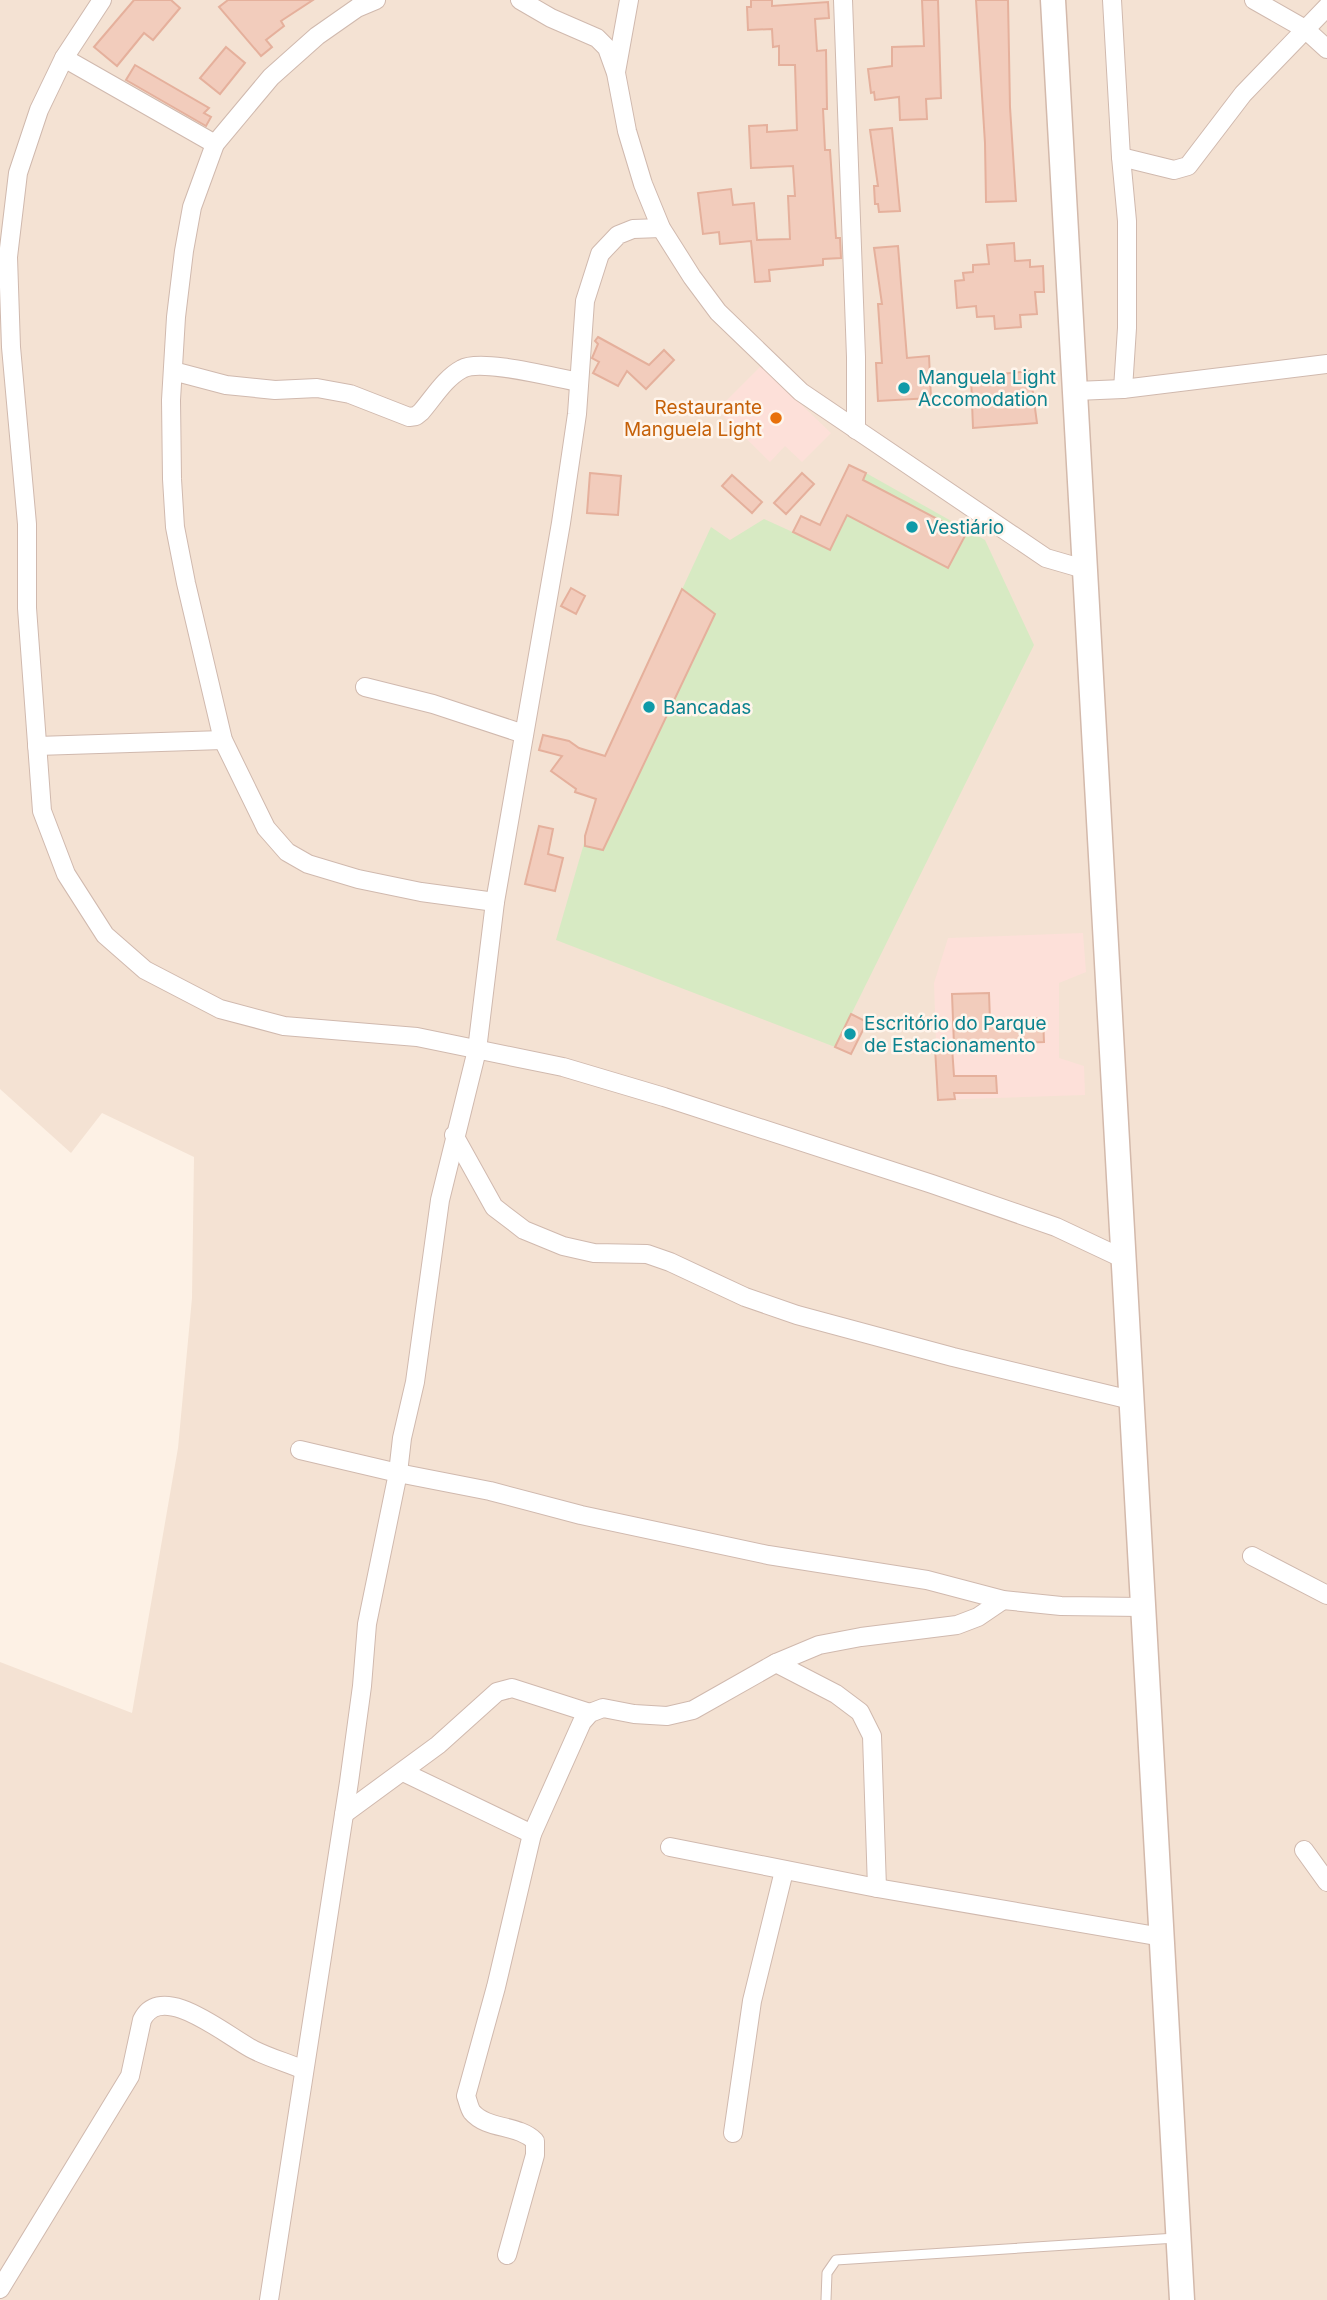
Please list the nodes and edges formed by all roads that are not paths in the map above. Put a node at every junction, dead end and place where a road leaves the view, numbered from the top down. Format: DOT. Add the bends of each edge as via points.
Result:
graph roads {
  1 [pos="102,0"];
  2 [pos="376,0"];
  3 [pos="520,0"];
  4 [pos="629,0"];
  5 [pos="843,0"];
  6 [pos="1053,0"];
  7 [pos="1112,0"];
  8 [pos="1254,0"];
  9 [pos="1327,7"];
  10 [pos="1305,29"];
  11 [pos="1327,49"];
  12 [pos="64,58"];
  13 [pos="616,73"];
  14 [pos="215,144"];
  15 [pos="1121,157"];
  16 [pos="661,228"];
  17 [pos="1327,364"];
  18 [pos="173,372"];
  19 [pos="579,382"];
  20 [pos="1123,389"];
  21 [pos="1076,391"];
  22 [pos="856,430"];
  23 [pos="1084,569"];
  24 [pos="365,687"];
  25 [pos="524,734"];
  26 [pos="223,740"];
  27 [pos="37,746"];
  28 [pos="495,902"];
  29 [pos="477,1050"];
  30 [pos="454,1135"];
  31 [pos="1124,1259"];
  32 [pos="1131,1400"];
  33 [pos="300,1450"];
  34 [pos="398,1473"];
  35 [pos="1252,1556"];
  36 [pos="1327,1595"];
  37 [pos="1003,1600"];
  38 [pos="1141,1607"];
  39 [pos="776,1663"];
  40 [pos="590,1713"];
  41 [pos="403,1772"];
  42 [pos="344,1814"];
  43 [pos="532,1834"];
  44 [pos="670,1847"];
  45 [pos="1304,1850"];
  46 [pos="784,1871"];
  47 [pos="1327,1882"];
  48 [pos="877,1888"];
  49 [pos="1162,1937"];
  50 [pos="304,2070"];
  51 [pos="733,2133"];
  52 [pos="1178,2238"];
  53 [pos="507,2255"];
  54 [pos="0,2289"];
  55 [pos="269,2300"];
  56 [pos="826,2300"];
  57 [pos="1182,2300"];
  1 -- 12 [label="street"];
  2 -- 14 [label="street" via="356,8 317,36 271,77"];
  3 -- 13 [label="street" via="597,38 607,48"];
  4 -- 13 [label="street"];
  5 -- 22 [label="street"];
  6 -- 21 [label="main road"];
  7 -- 15 [label="street"];
  8 -- 10 [label="street"];
  9 -- 10 [label="street"];
  10 -- 11 [label="street"];
  10 -- 15 [label="street" via="1243,94 1188,166 1174,170"];
  12 -- 14 [label="street"];
  12 -- 27 [label="street" via="38,110 18,173 8,257"];
  13 -- 16 [label="street" via="627,131"];
  14 -- 18 [label="street" via="192,207"];
  15 -- 20 [label="street" via="1127,221"];
  16 -- 19 [label="street" via="633,229 618,235 600,254 585,301"];
  16 -- 22 [label="street" via="718,312 801,393"];
  17 -- 20 [label="street"];
  18 -- 19 [label="street" via="226,384 350,394 409,417 421,412 464,367 484,365"];
  18 -- 26 [label="street" via="176,527"];
  19 -- 25 [label="street" via="561,523"];
  20 -- 21 [label="street"];
  21 -- 23 [label="main road"];
  22 -- 23 [label="street" via="1045,558"];
  23 -- 31 [label="main road"];
  24 -- 25 [label="street"];
  25 -- 28 [label="street"];
  26 -- 27 [label="street"];
  26 -- 28 [label="street" via="266,828 287,852 308,864 358,878"];
  27 -- 29 [label="street" via="42,811 66,874 105,934 145,970 220,1009 284,1026 417,1037"];
  28 -- 29 [label="street"];
  29 -- 30 [label="street"];
  29 -- 31 [label="street" via="563,1067 664,1097 1056,1227"];
  30 -- 32 [label="street" via="494,1207 524,1230 563,1246 594,1253 647,1254 797,1315"];
  30 -- 34 [label="street"];
  31 -- 32 [label="main road"];
  32 -- 38 [label="main road"];
  33 -- 34 [label="street"];
  34 -- 37 [label="street" via="768,1555 927,1580"];
  34 -- 42 [label="street" via="368,1624"];
  35 -- 36 [label="street"];
  37 -- 38 [label="street"];
  37 -- 39 [label="street" via="957,1625 819,1645"];
  38 -- 49 [label="main road"];
  39 -- 40 [label="street" via="693,1710 667,1716 603,1708"];
  39 -- 48 [label="street" via="860,1712 872,1736"];
  40 -- 41 [label="street" via="512,1689 497,1692"];
  40 -- 43 [label="street"];
  41 -- 42 [label="street"];
  41 -- 43 [label="street"];
  42 -- 50 [label="street"];
  43 -- 53 [label="street" via="466,2096 471,2111 483,2120 535,2141"];
  44 -- 46 [label="street"];
  45 -- 47 [label="street"];
  46 -- 48 [label="street"];
  46 -- 51 [label="street" via="752,2001"];
  48 -- 49 [label="street"];
  49 -- 52 [label="main road"];
  50 -- 54 [label="street" via="254,2050 179,2007 145,2012 130,2076"];
  50 -- 55 [label="street"];
  52 -- 56 [label="lane" via="836,2260 827,2273"];
  52 -- 57 [label="main road"];
}
